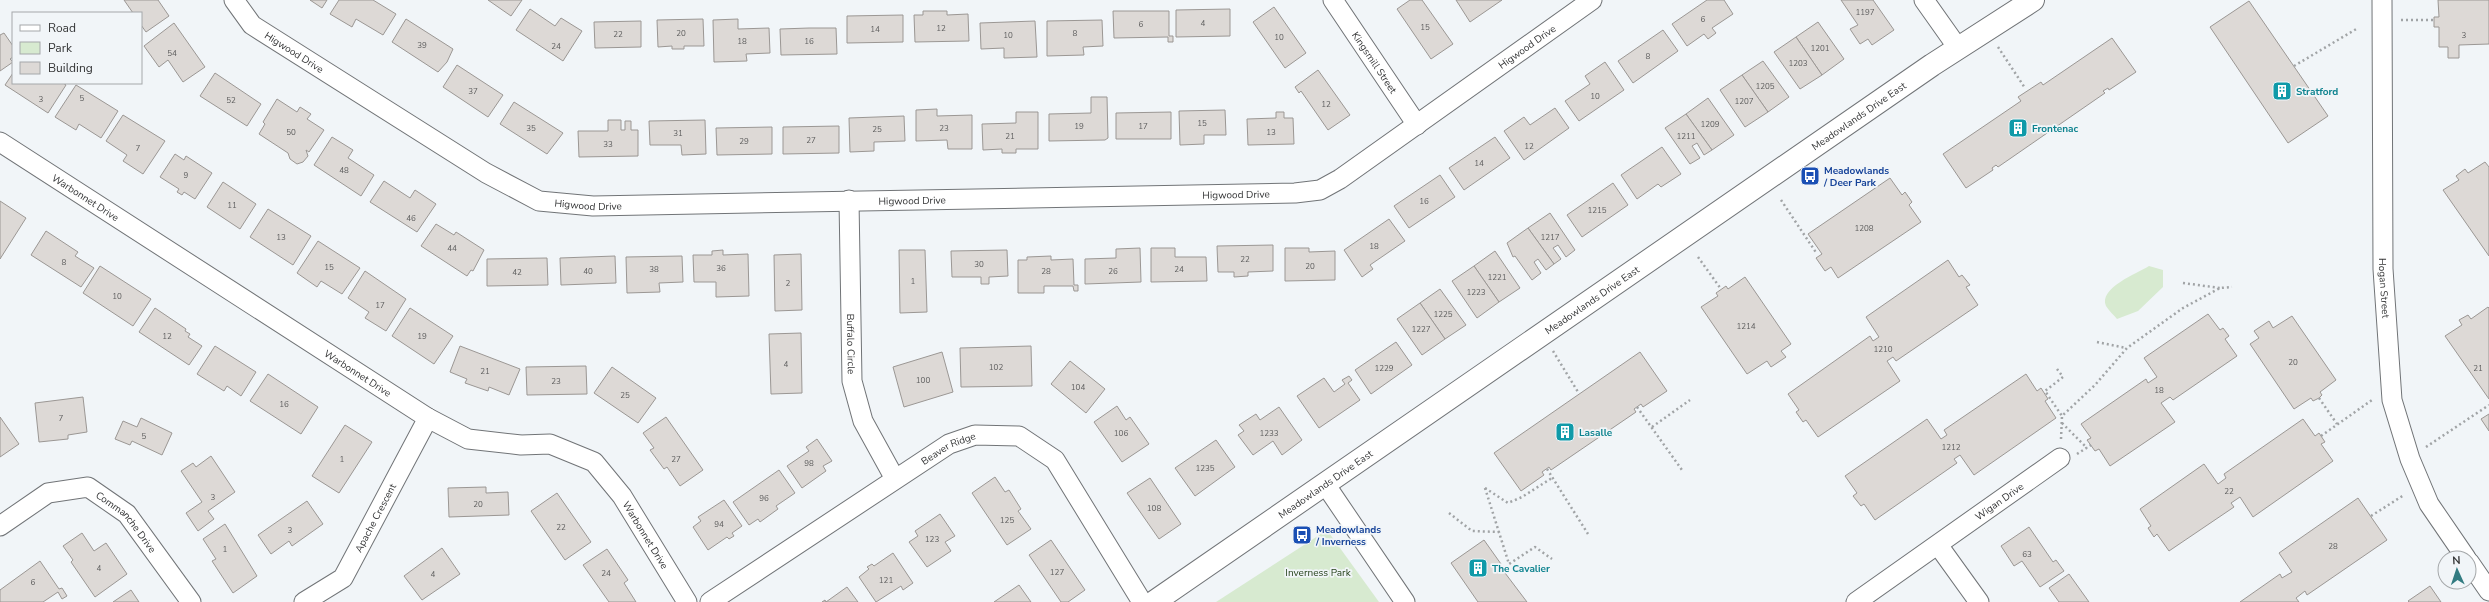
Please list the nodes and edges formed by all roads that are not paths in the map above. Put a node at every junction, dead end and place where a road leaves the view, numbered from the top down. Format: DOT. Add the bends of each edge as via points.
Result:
graph roads {
  1 [pos="234,0"];
  2 [pos="1334,0"];
  3 [pos="1592,0"];
  4 [pos="1924,0"];
  5 [pos="2033,0"];
  6 [pos="2382,0"];
  7 [pos="1958,48"];
  8 [pos="1417,125"];
  9 [pos="0,142"];
  10 [pos="849,200"];
  11 [pos="428,418"];
  12 [pos="2060,458"];
  13 [pos="895,479"];
  14 [pos="1325,484"];
  15 [pos="0,526"];
  16 [pos="1938,545"];
  17 [pos="2461,550"];
  18 [pos="2477,574"];
  19 [pos="2489,591"];
  20 [pos="191,602"];
  21 [pos="304,602"];
  22 [pos="687,602"];
  23 [pos="710,602"];
  24 [pos="1142,602"];
  25 [pos="1154,602"];
  26 [pos="1405,602"];
  27 [pos="1856,602"];
  28 [pos="1979,602"];
  1 -- 10 [label="street, Higwood Drive" via="252,25 486,173 540,202 593,206"];
  2 -- 8 [label="street, Kingsmill Street"];
  3 -- 8 [label="street, Higwood Drive"];
  4 -- 7 [label="street"];
  5 -- 7 [label="main road, Meadowlands Drive East"];
  6 -- 17 [label="street, Hogan Street" via="2383,269 2392,400 2410,458 2429,504"];
  7 -- 14 [label="main road, Meadowlands Drive East"];
  8 -- 10 [label="street, Higwood Drive" via="1320,190 1295,193"];
  9 -- 11 [label="street, Warbonnet Drive"];
  10 -- 13 [label="street, Buffalo Circle" via="852,381 863,421"];
  11 -- 21 [label="street, Apache Crescent" via="343,578"];
  11 -- 22 [label="street, Warbonnet Drive" via="468,439 521,445 550,444 594,462 622,496"];
  12 -- 16 [label="street, Wigan Drive"];
  13 -- 23 [label="street, Beaver Ridge"];
  13 -- 24 [label="street, Beaver Ridge" via="949,444 975,435 1018,436 1054,460"];
  14 -- 25 [label="main road, Meadowlands Drive East"];
  14 -- 26 [label="street"];
  15 -- 20 [label="street, Commanche Drive" via="48,493 88,487 127,514"];
  16 -- 27 [label="street, Wigan Drive"];
  16 -- 28 [label="street"];
  18 -- 19 [label="street"];
}
